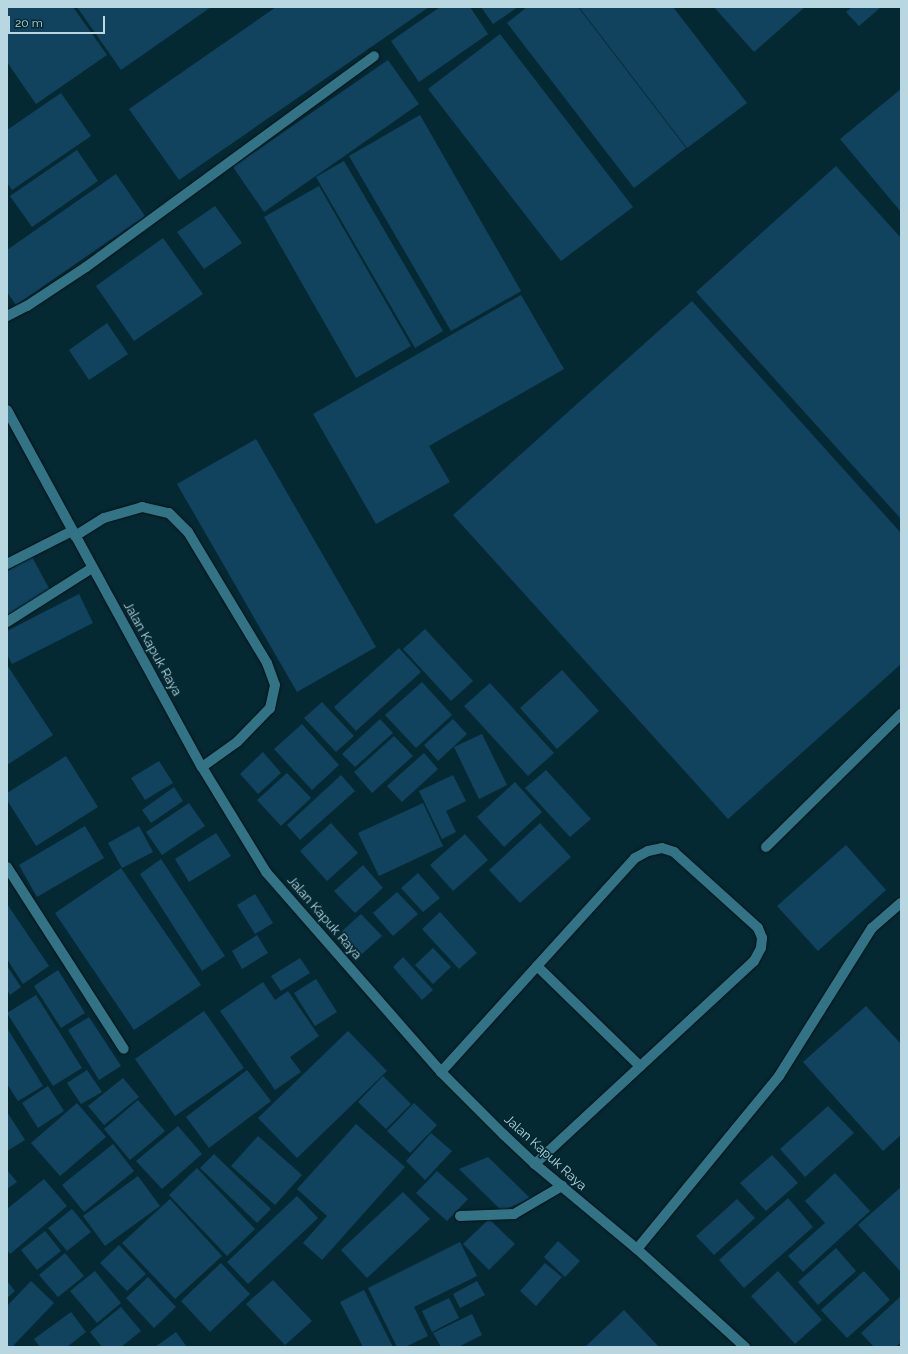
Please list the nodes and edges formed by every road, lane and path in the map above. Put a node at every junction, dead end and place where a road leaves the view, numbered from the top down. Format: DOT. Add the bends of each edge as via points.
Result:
graph roads {
  1 [pos="374,56"];
  2 [pos="7,316"];
  3 [pos="7,410"];
  4 [pos="73,534"];
  5 [pos="7,564"];
  6 [pos="92,568"];
  7 [pos="7,622"];
  8 [pos="901,714"];
  9 [pos="202,767"];
  10 [pos="766,847"];
  11 [pos="7,867"];
  12 [pos="901,903"];
  13 [pos="537,966"];
  14 [pos="124,1049"];
  15 [pos="640,1066"];
  16 [pos="441,1072"];
  17 [pos="535,1164"];
  18 [pos="562,1186"];
  19 [pos="460,1216"];
  20 [pos="637,1249"];
  21 [pos="745,1347"];
  1 -- 2 [label="main road" via="86,267 27,306"];
  3 -- 4 [label="main road, Jalan Kapuk Raya"];
  4 -- 5 [label="main road"];
  4 -- 6 [label="main road, Jalan Kapuk Raya"];
  4 -- 9 [label="main road" via="104,518 142,507 169,513 188,532 267,663 275,685 270,708 237,742"];
  6 -- 7 [label="main road"];
  6 -- 9 [label="main road, Jalan Kapuk Raya"];
  8 -- 10 [label="main road"];
  9 -- 16 [label="main road, Jalan Kapuk Raya" via="266,872"];
  11 -- 14 [label="main road"];
  12 -- 20 [label="main road" via="872,928 779,1076"];
  13 -- 15 [label="main road"];
  13 -- 15 [label="main road" via="636,858 648,851 662,848 674,852 758,928 762,938 761,948 754,961"];
  13 -- 16 [label="main road"];
  15 -- 17 [label="main road"];
  16 -- 17 [label="main road, Jalan Kapuk Raya"];
  17 -- 18 [label="main road, Jalan Kapuk Raya"];
  18 -- 19 [label="main road" via="514,1214"];
  18 -- 20 [label="main road, Jalan Kapuk Raya"];
  20 -- 21 [label="main road, Jalan Kapuk Raya"];
}
